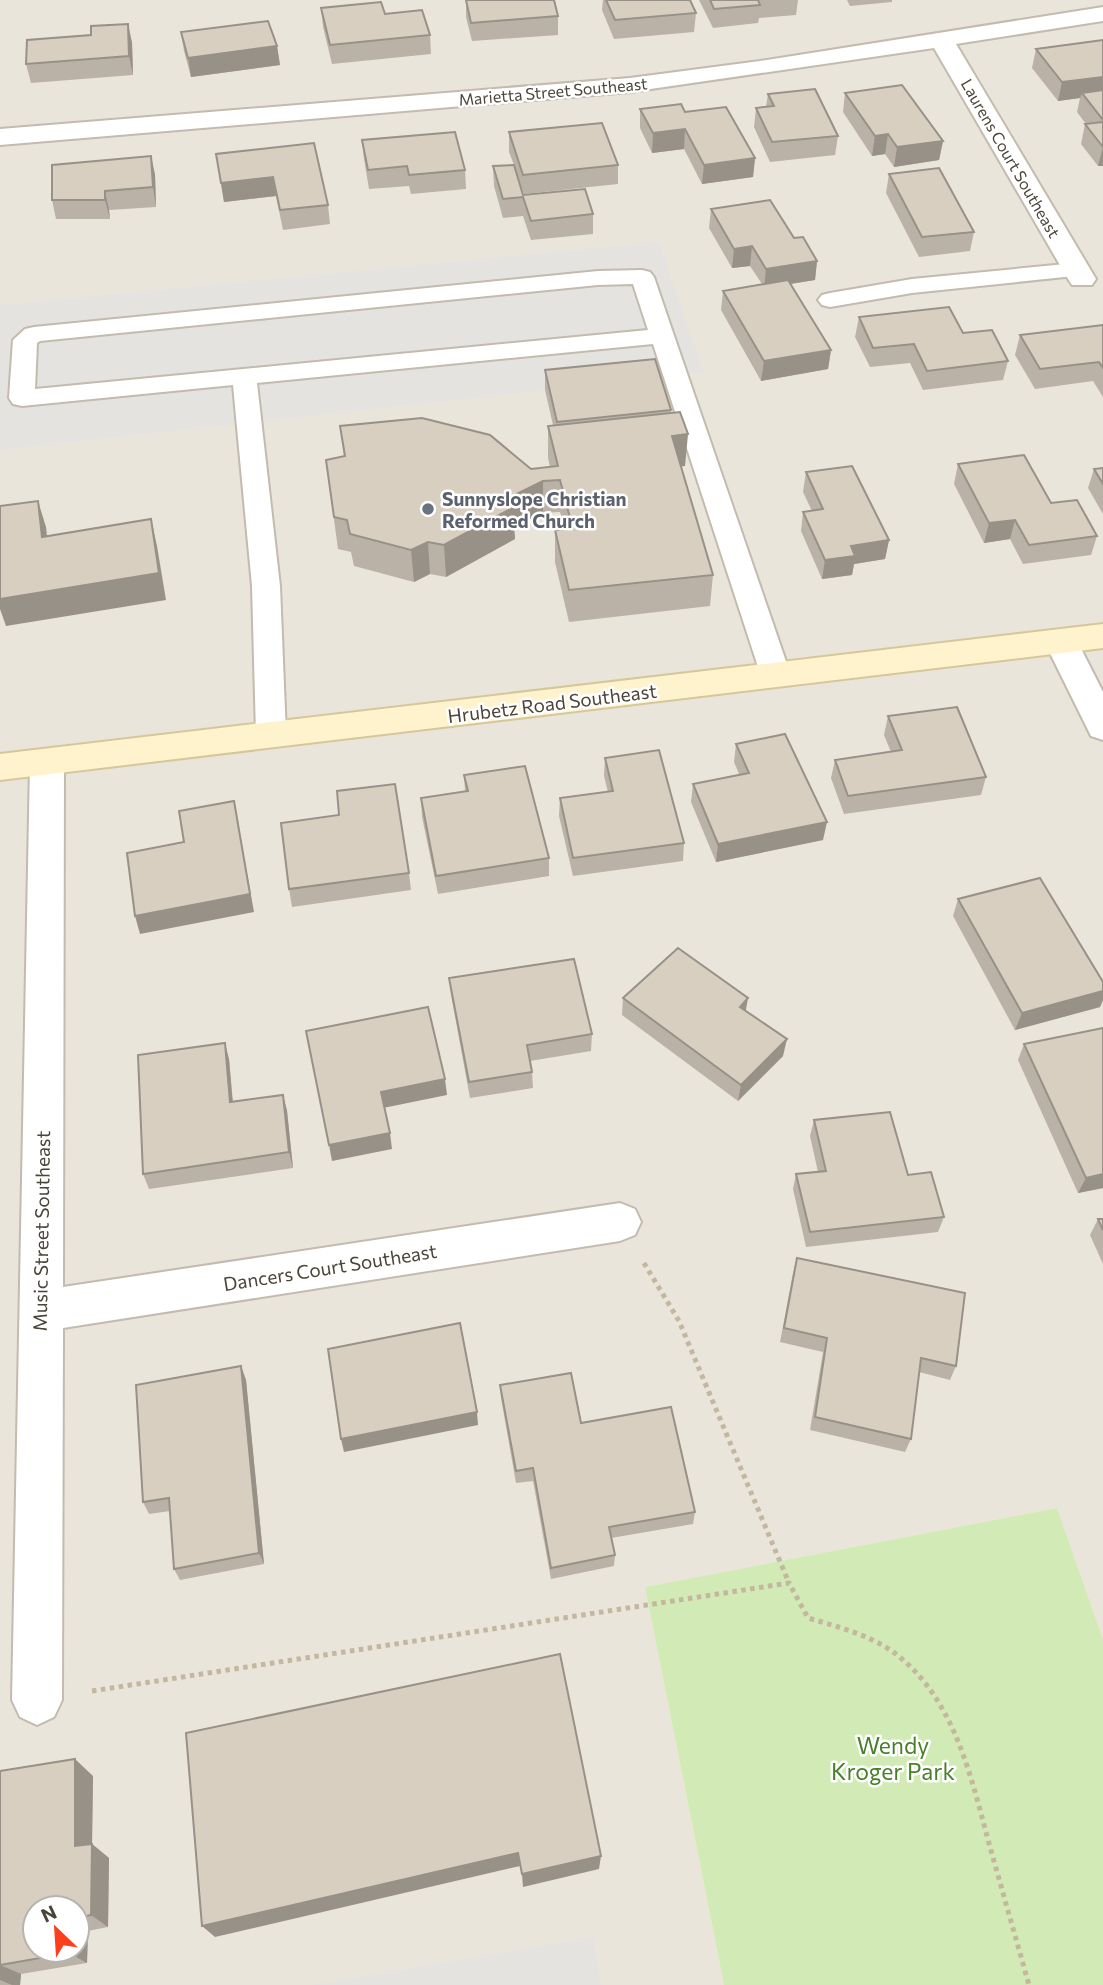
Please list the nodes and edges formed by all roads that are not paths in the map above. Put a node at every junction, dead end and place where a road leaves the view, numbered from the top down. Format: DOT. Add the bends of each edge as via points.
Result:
graph roads {
  1 [pos="1103,14"];
  2 [pos="940,38"];
  3 [pos="0,137"];
  4 [pos="1079,275"];
  5 [pos="831,300"];
  6 [pos="662,335"];
  7 [pos="244,375"];
  8 [pos="1103,636"];
  9 [pos="1061,641"];
  10 [pos="776,676"];
  11 [pos="1103,727"];
  12 [pos="271,735"];
  13 [pos="47,762"];
  14 [pos="0,767"];
  15 [pos="620,1222"];
  16 [pos="40,1311"];
  17 [pos="37,1700"];
  1 -- 2 [label="street, Marietta Street Southeast"];
  2 -- 3 [label="street, Marietta Street Southeast" via="630,85"];
  2 -- 4 [label="street, Laurens Court Southeast"];
  4 -- 5 [label="lane" via="912,286"];
  6 -- 7 [label="lane"];
  6 -- 7 [label="lane" via="642,277 557,282 34,334 25,340 22,398"];
  6 -- 10 [label="lane"];
  7 -- 12 [label="lane" via="266,586"];
  8 -- 9 [label="street, Hrubetz Road Southeast"];
  9 -- 10 [label="street, Hrubetz Road Southeast"];
  9 -- 11 [label="street"];
  10 -- 12 [label="street, Hrubetz Road Southeast"];
  12 -- 13 [label="street, Hrubetz Road Southeast"];
  13 -- 14 [label="street, Hrubetz Road Southeast"];
  13 -- 16 [label="street, Music Street Southeast"];
  15 -- 16 [label="street, Dancers Court Southeast"];
  16 -- 17 [label="street, Music Street Southeast"];
}
